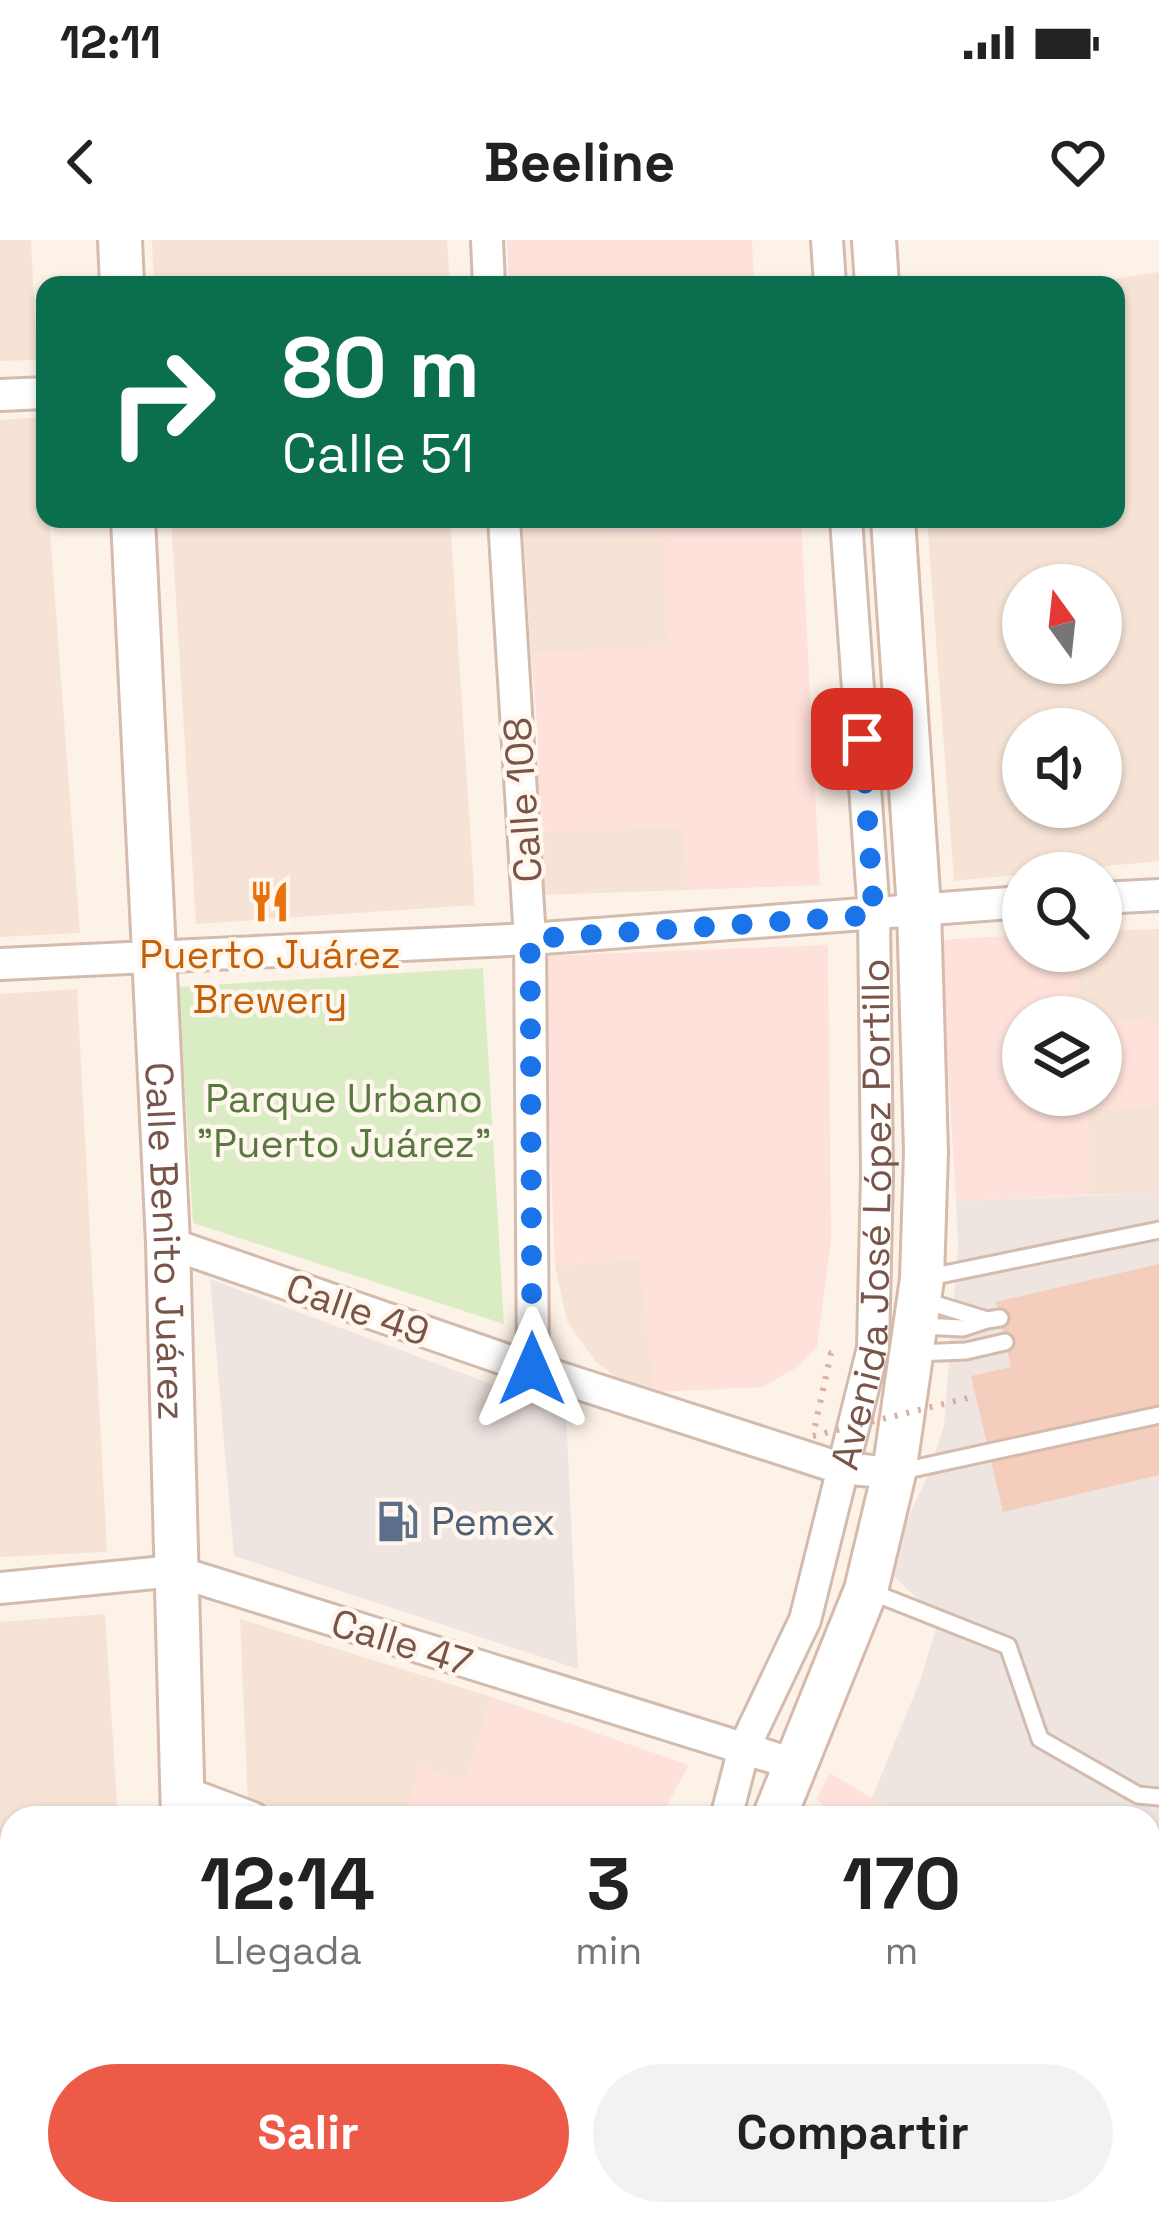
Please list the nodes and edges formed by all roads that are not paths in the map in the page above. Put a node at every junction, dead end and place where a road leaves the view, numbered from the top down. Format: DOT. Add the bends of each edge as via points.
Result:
graph roads {
  1 [pos="120,240"];
  2 [pos="488,240"];
  3 [pos="827,240"];
  4 [pos="874,240"];
  5 [pos="122,276"];
  6 [pos="489,276"];
  7 [pos="829,276"];
  8 [pos="876,276"];
  9 [pos="36,393"];
  10 [pos="0,395"];
  11 [pos="133,528"];
  12 [pos="505,528"];
  13 [pos="847,528"];
  14 [pos="894,528"];
  15 [pos="1159,895"];
  16 [pos="1122,897"];
  17 [pos="1002,903"];
  18 [pos="919,908"];
  19 [pos="874,915"];
  20 [pos="530,939"];
  21 [pos="155,954"];
  22 [pos="0,964"];
  23 [pos="1159,1230"];
  24 [pos="168,1244"];
  25 [pos="917,1314"];
  26 [pos="1005,1342"];
  27 [pos="532,1369"];
  28 [pos="1159,1415"];
  29 [pos="840,1468"];
  30 [pos="894,1473"];
  31 [pos="175,1571"];
  32 [pos="0,1588"];
  33 [pos="866,1590"];
  34 [pos="744,1748"];
  35 [pos="797,1765"];
  36 [pos="1159,1797"];
  37 [pos="182,1804"];
  38 [pos="729,1806"];
  39 [pos="779,1806"];
  1 -- 5 [label="street"];
  2 -- 6 [label="street"];
  3 -- 7 [label="street"];
  4 -- 8 [label="street"];
  9 -- 10 [label="street"];
  11 -- 21 [label="street, Calle Benito Juárez"];
  12 -- 20 [label="street, Calle 108"];
  13 -- 19 [label="street, Avenida José López Portillo"];
  14 -- 18 [label="street, Avenida José López Portillo"];
  15 -- 16 [label="street"];
  17 -- 18 [label="street"];
  18 -- 19 [label="street"];
  18 -- 25 [label="street, Avenida José López Portillo" via="926,1152"];
  19 -- 20 [label="street"];
  19 -- 29 [label="street, Avenida José López Portillo" via="873,1348"];
  20 -- 21 [label="street"];
  20 -- 27 [label="street, Calle 108"];
  21 -- 22 [label="street"];
  21 -- 24 [label="street, Calle Benito Juárez"];
  23 -- 25 [label="lane"];
  24 -- 27 [label="street, Calle 49"];
  24 -- 31 [label="street, Calle Benito Juárez"];
  25 -- 25 [label="lane" via="963,1328 993,1319"];
  25 -- 26 [label="lane" via="966,1351"];
  25 -- 30 [label="street, Avenida José López Portillo"];
  27 -- 29 [label="street, Calle 49"];
  28 -- 30 [label="lane"];
  29 -- 30 [label="street, Calle 49"];
  29 -- 34 [label="street, Avenida José López Portillo" via="805,1620"];
  30 -- 33 [label="street, Avenida José López Portillo"];
  31 -- 32 [label="street, Calle 47"];
  31 -- 34 [label="street, Calle 47"];
  31 -- 37 [label="street, Calle Benito Juárez"];
  33 -- 35 [label="street, Avenida José López Portillo"];
  33 -- 36 [label="lane" via="1008,1646 1040,1739 1138,1795"];
  34 -- 35 [label="street, Calle 47"];
  34 -- 38 [label="street, Avenida José López Portillo"];
  35 -- 39 [label="street, Avenida José López Portillo"];
}
